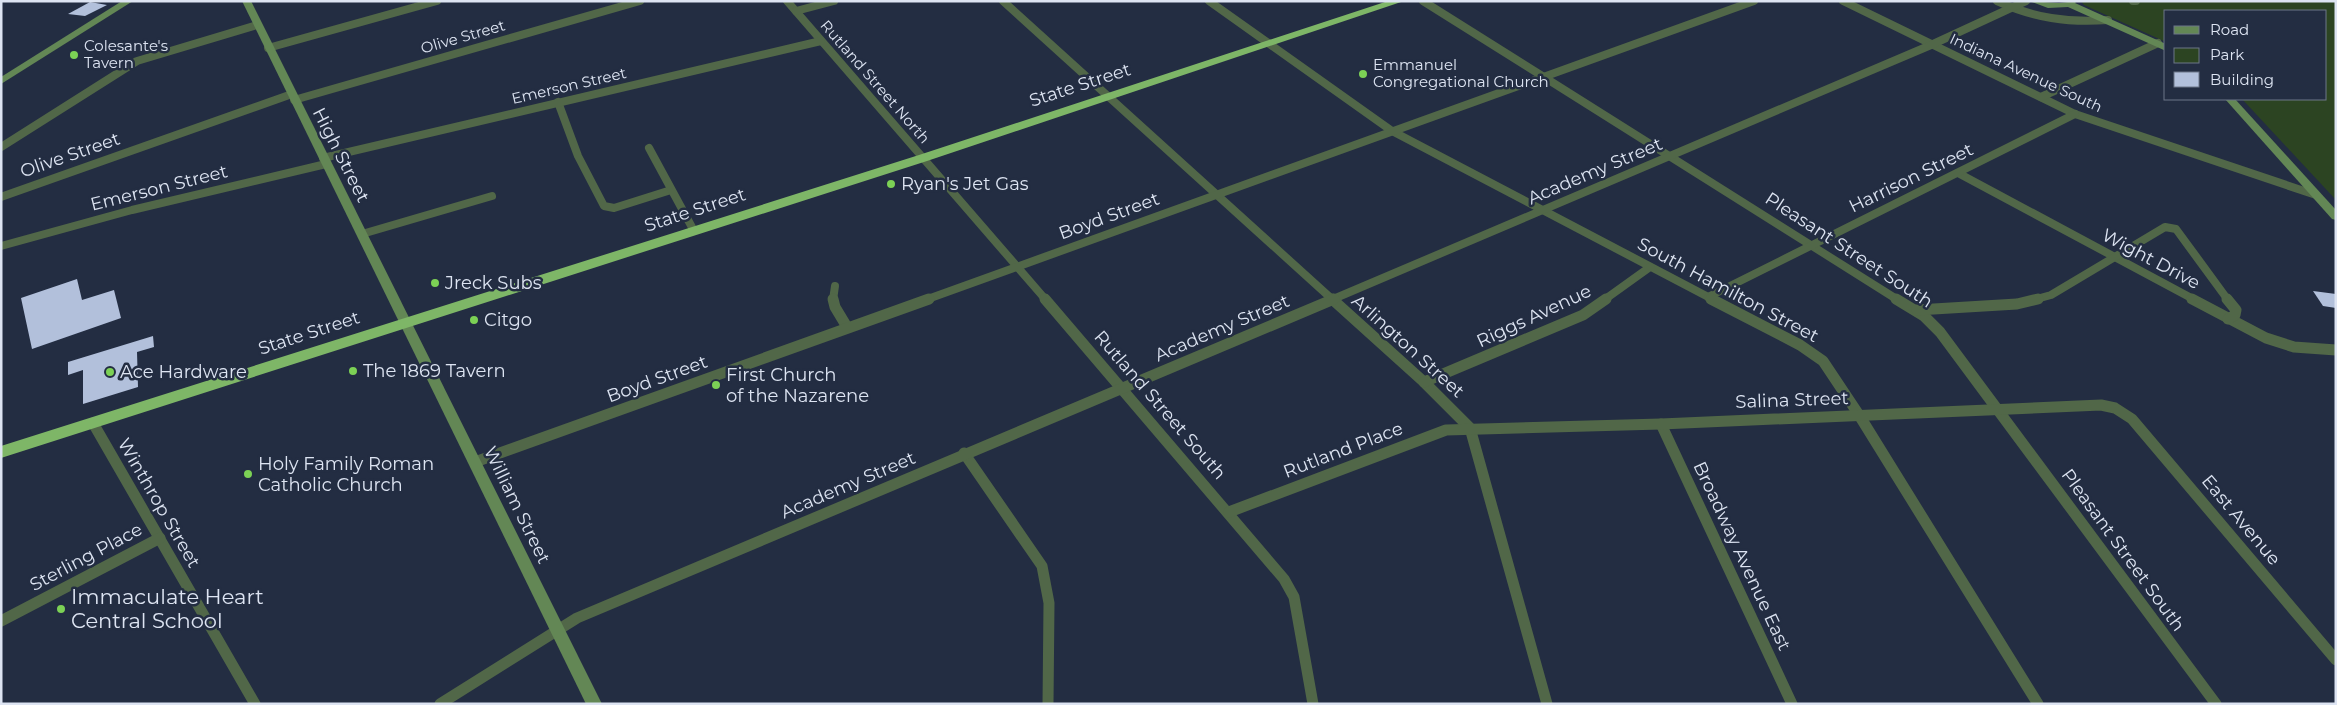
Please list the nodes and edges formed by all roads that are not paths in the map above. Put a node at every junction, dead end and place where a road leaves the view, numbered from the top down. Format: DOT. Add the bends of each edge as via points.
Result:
graph roads {
  1 [pos="129,1"];
  2 [pos="246,1"];
  3 [pos="437,1"];
  4 [pos="640,1"];
  5 [pos="787,1"];
  6 [pos="834,1"];
  7 [pos="1003,1"];
  8 [pos="1209,1"];
  9 [pos="1399,1"];
  10 [pos="1423,1"];
  11 [pos="1754,1"];
  12 [pos="1842,1"];
  13 [pos="1997,1"];
  14 [pos="2026,1"];
  15 [pos="2033,1"];
  16 [pos="2071,3"];
  17 [pos="2011,8"];
  18 [pos="796,11"];
  19 [pos="2108,20"];
  20 [pos="257,25"];
  21 [pos="821,41"];
  22 [pos="1268,44"];
  23 [pos="1931,45"];
  24 [pos="2162,45"];
  25 [pos="268,48"];
  26 [pos="1543,77"];
  27 [pos="1,81"];
  28 [pos="1110,96"];
  29 [pos="293,97"];
  30 [pos="2041,98"];
  31 [pos="2231,100"];
  32 [pos="558,102"];
  33 [pos="2075,114"];
  34 [pos="1392,131"];
  35 [pos="1,147"];
  36 [pos="649,148"];
  37 [pos="1672,156"];
  38 [pos="923,158"];
  39 [pos="324,161"];
  40 [pos="1958,173"];
  41 [pos="671,190"];
  42 [pos="1217,194"];
  43 [pos="2316,195"];
  44 [pos="492,196"];
  45 [pos="1,197"];
  46 [pos="1543,210"];
  47 [pos="2336,217"];
  48 [pos="694,231"];
  49 [pos="362,234"];
  50 [pos="1812,245"];
  51 [pos="1,246"];
  52 [pos="2114,258"];
  53 [pos="1016,266"];
  54 [pos="1650,267"];
  55 [pos="835,286"];
  56 [pos="1708,297"];
  57 [pos="1332,299"];
  58 [pos="1916,310"];
  59 [pos="2228,319"];
  60 [pos="406,324"];
  61 [pos="847,327"];
  62 [pos="2336,350"];
  63 [pos="1424,382"];
  64 [pos="1123,388"];
  65 [pos="2115,408"];
  66 [pos="1999,410"];
  67 [pos="1859,415"];
  68 [pos="93,423"];
  69 [pos="1661,424"];
  70 [pos="1470,428"];
  71 [pos="1,452"];
  72 [pos="964,453"];
  73 [pos="474,462"];
  74 [pos="1229,512"];
  75 [pos="160,538"];
  76 [pos="1,622"];
  77 [pos="557,629"];
  78 [pos="2336,660"];
  79 [pos="256,704"];
  80 [pos="440,704"];
  81 [pos="594,704"];
  82 [pos="1048,704"];
  83 [pos="1313,704"];
  84 [pos="1547,704"];
  85 [pos="1792,704"];
  86 [pos="2038,704"];
  87 [pos="2216,704"];
  1 -- 27 [label="street"];
  2 -- 20 [label="street, High Street"];
  3 -- 25 [label="street"];
  4 -- 29 [label="street, Olive Street"];
  5 -- 18 [label="street, Rutland Street North"];
  6 -- 18 [label="street"];
  7 -- 28 [label="street, Arlington Street"];
  8 -- 22 [label="street, South Hamilton Street"];
  9 -- 22 [label="highway, State Street"];
  10 -- 26 [label="street, Pleasant Street South"];
  11 -- 26 [label="street, Boyd Street"];
  12 -- 23 [label="street, Indiana Avenue South"];
  13 -- 17 [label="street"];
  14 -- 17 [label="street, Academy Street"];
  15 -- 16 [label="street" via="2055,6"];
  16 -- 19 [label="street"];
  17 -- 19 [label="street" via="2061,22"];
  17 -- 23 [label="street, Academy Street"];
  18 -- 21 [label="street, Rutland Street North"];
  19 -- 24 [label="street"];
  20 -- 25 [label="street, High Street"];
  20 -- 35 [label="street" via="138,60"];
  21 -- 32 [label="street, Emerson Street"];
  21 -- 38 [label="street, Rutland Street North"];
  22 -- 28 [label="highway, State Street"];
  22 -- 34 [label="street, South Hamilton Street"];
  23 -- 30 [label="street, Indiana Avenue South"];
  23 -- 37 [label="street, Academy Street"];
  24 -- 30 [label="street"];
  25 -- 29 [label="street, High Street"];
  26 -- 34 [label="street, Boyd Street"];
  26 -- 37 [label="street, Pleasant Street South"];
  28 -- 38 [label="highway, State Street"];
  28 -- 42 [label="street, Arlington Street"];
  29 -- 39 [label="street, High Street"];
  29 -- 45 [label="street, Olive Street"];
  30 -- 33 [label="street, Indiana Avenue South"];
  31 -- 43 [label="street"];
  32 -- 39 [label="street, Emerson Street"];
  32 -- 41 [label="street" via="581,163 604,206 614,208"];
  33 -- 40 [label="street, Harrison Street"];
  33 -- 43 [label="street, Indiana Avenue South"];
  34 -- 42 [label="street, Boyd Street"];
  34 -- 46 [label="street, South Hamilton Street"];
  36 -- 41 [label="street"];
  37 -- 46 [label="street, Academy Street"];
  37 -- 50 [label="street, Pleasant Street South"];
  38 -- 48 [label="highway, State Street"];
  38 -- 53 [label="street, Rutland Street South"];
  39 -- 49 [label="street, High Street"];
  39 -- 51 [label="street, Emerson Street"];
  40 -- 50 [label="street, Harrison Street"];
  40 -- 52 [label="street, Wight Drive"];
  41 -- 48 [label="street"];
  42 -- 53 [label="street, Boyd Street"];
  42 -- 57 [label="street, Arlington Street"];
  43 -- 47 [label="street"];
  44 -- 49 [label="street"];
  46 -- 54 [label="street, South Hamilton Street"];
  46 -- 57 [label="street, Academy Street"];
  48 -- 60 [label="highway, State Street"];
  49 -- 60 [label="street, High Street"];
  50 -- 56 [label="street, Harrison Street"];
  50 -- 58 [label="street, Pleasant Street South"];
  52 -- 58 [label="street" via="2051,295 2028,302"];
  52 -- 59 [label="street, Wight Drive"];
  52 -- 59 [label="street" via="2164,227 2176,229 2236,310 2235,315"];
  53 -- 61 [label="street, Boyd Street"];
  53 -- 64 [label="street, Rutland Street South"];
  54 -- 56 [label="street, South Hamilton Street"];
  54 -- 63 [label="street, Riggs Avenue" via="1582,315"];
  55 -- 61 [label="street" via="831,300"];
  56 -- 67 [label="street, South Hamilton Street" via="1824,361"];
  57 -- 63 [label="street, Arlington Street"];
  57 -- 64 [label="street, Academy Street"];
  58 -- 66 [label="street, Pleasant Street South" via="1940,332"];
  59 -- 62 [label="street, Wight Drive" via="2266,338 2294,347"];
  60 -- 68 [label="highway, State Street"];
  60 -- 73 [label="street, William Street"];
  61 -- 73 [label="street, Boyd Street"];
  63 -- 70 [label="street, Arlington Street"];
  64 -- 72 [label="street, Academy Street"];
  64 -- 74 [label="street, Rutland Street South" via="1158,433"];
  65 -- 66 [label="street, Salina Street" via="2101,405"];
  65 -- 78 [label="street, East Avenue" via="2132,418"];
  66 -- 67 [label="street, Salina Street"];
  66 -- 87 [label="street, Pleasant Street South"];
  67 -- 69 [label="street, Salina Street"];
  67 -- 86 [label="street, South Hamilton Street"];
  68 -- 71 [label="highway, State Street"];
  68 -- 75 [label="street, Winthrop Street"];
  69 -- 70 [label="street, Salina Street"];
  69 -- 85 [label="street, Broadway Avenue East"];
  70 -- 74 [label="street, Rutland Place" via="1446,430"];
  70 -- 84 [label="street, Arlington Street"];
  72 -- 77 [label="street, Academy Street"];
  72 -- 82 [label="street" via="1042,566 1049,602"];
  73 -- 77 [label="street, William Street"];
  74 -- 83 [label="street, Rutland Street South" via="1284,579 1294,597"];
  75 -- 76 [label="street, Sterling Place"];
  75 -- 79 [label="street, Winthrop Street"];
  77 -- 80 [label="street, Academy Street"];
  77 -- 81 [label="street, William Street"];
}
